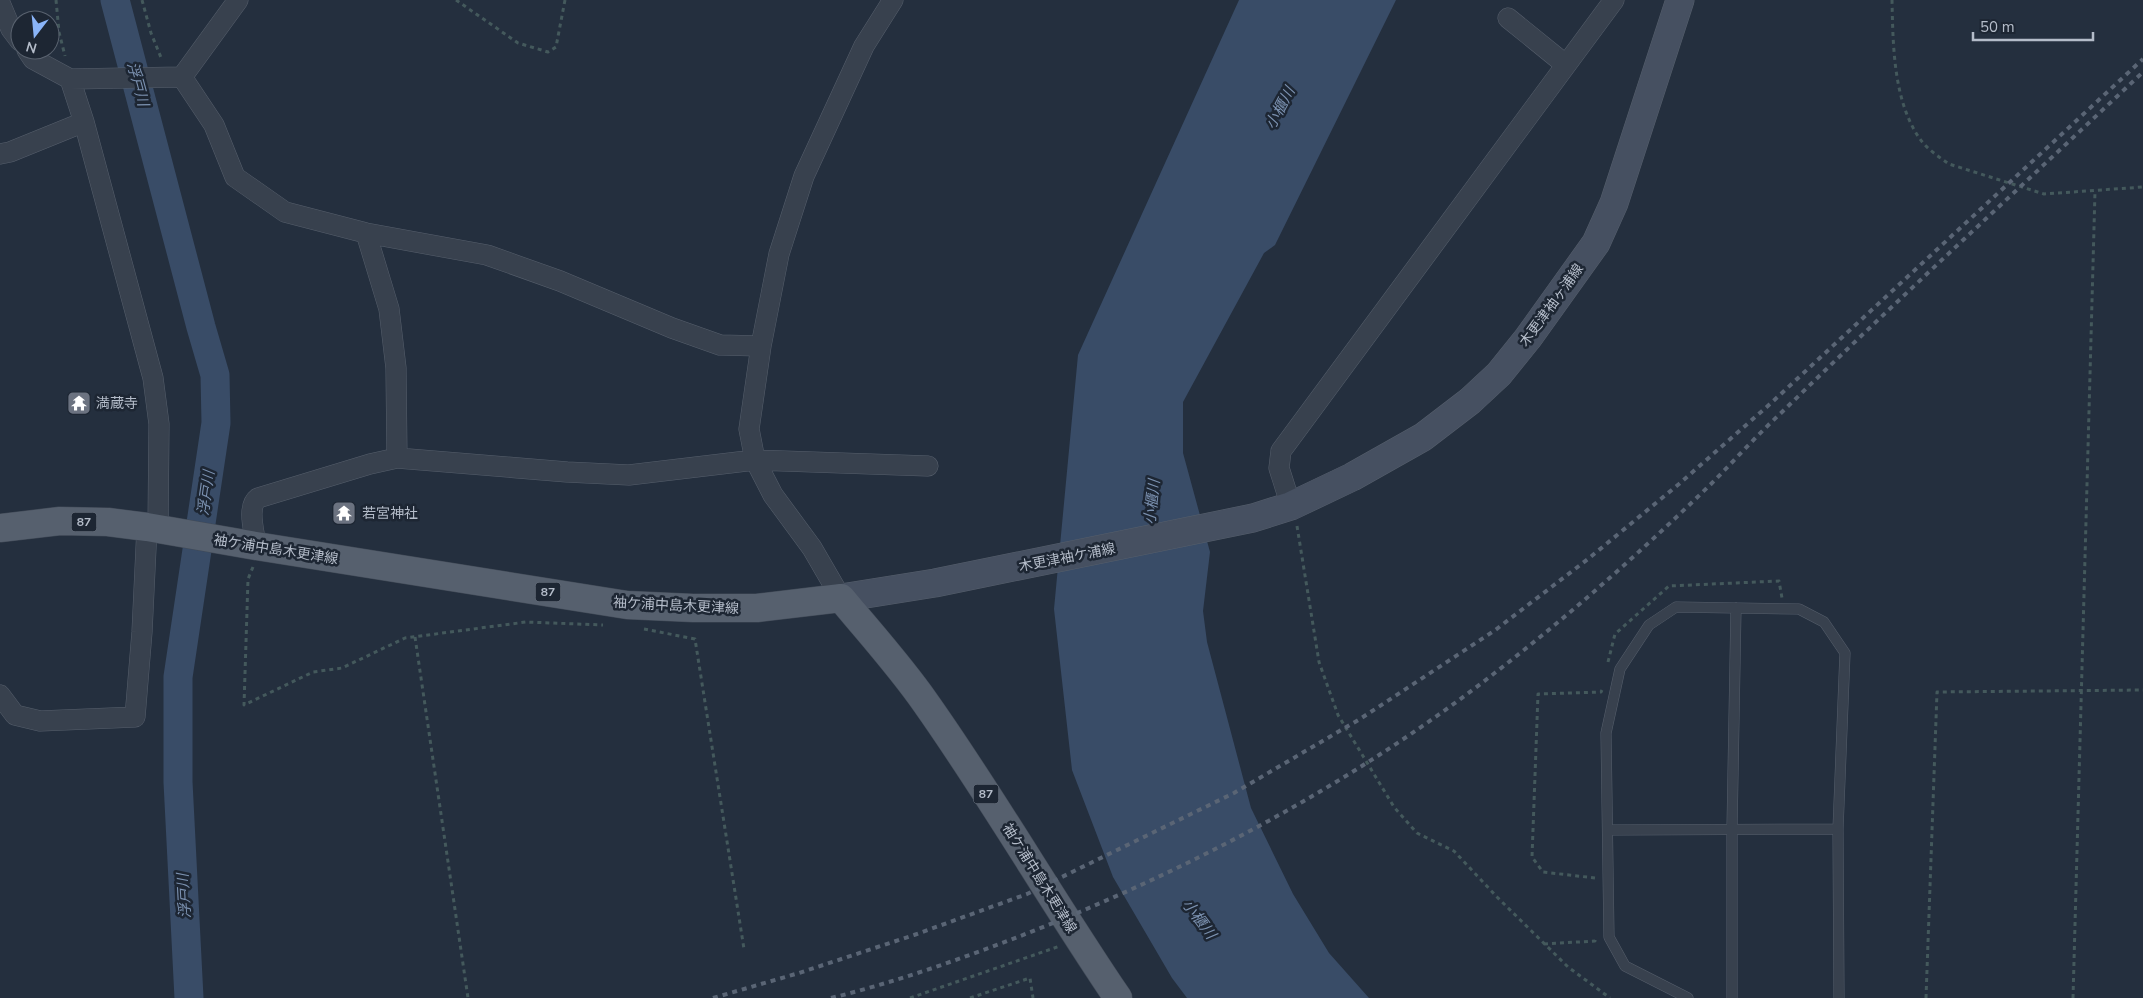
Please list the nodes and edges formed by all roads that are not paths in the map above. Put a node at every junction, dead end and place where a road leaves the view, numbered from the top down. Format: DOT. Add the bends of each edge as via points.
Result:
graph roads {
  1 [pos="238,0"];
  2 [pos="893,0"];
  3 [pos="1614,0"];
  4 [pos="1680,0"];
  5 [pos="0,3"];
  6 [pos="1508,18"];
  7 [pos="10,27"];
  8 [pos="35,60"];
  9 [pos="1566,64"];
  10 [pos="175,77"];
  11 [pos="70,79"];
  12 [pos="84,122"];
  13 [pos="0,154"];
  14 [pos="366,233"];
  15 [pos="761,346"];
  16 [pos="397,458"];
  17 [pos="755,460"];
  18 [pos="928,466"];
  19 [pos="1291,506"];
  20 [pos="0,528"];
  21 [pos="158,528"];
  22 [pos="256,546"];
  23 [pos="842,598"];
  24 [pos="1736,608"];
  25 [pos="0,695"];
  26 [pos="1732,828"];
  27 [pos="1838,828"];
  28 [pos="1609,830"];
  29 [pos="1118,998"];
  30 [pos="1688,998"];
  31 [pos="1732,998"];
  32 [pos="1839,998"];
  1 -- 10 [label="street"];
  2 -- 15 [label="street" via="864,46 804,176 779,254"];
  3 -- 9 [label="street"];
  4 -- 19 [label="main road, 木更津袖ヶ浦線" via="1614,203 1596,243 1528,338 1499,374 1423,437 1352,477"];
  5 -- 7 [label="street"];
  6 -- 9 [label="street"];
  8 -- 11 [label="street"];
  9 -- 19 [label="street" via="1281,451 1279,468"];
  10 -- 11 [label="street"];
  10 -- 14 [label="street" via="214,125 235,177 285,212"];
  11 -- 12 [label="street"];
  12 -- 13 [label="street"];
  12 -- 21 [label="street" via="153,378 159,424"];
  14 -- 15 [label="street" via="487,255 720,345"];
  14 -- 16 [label="street" via="389,308 396,368"];
  15 -- 17 [label="street" via="749,429"];
  16 -- 17 [label="street" via="630,475"];
  16 -- 22 [label="street" via="253,501"];
  17 -- 18 [label="street"];
  17 -- 23 [label="street" via="773,495 812,548"];
  19 -- 23 [label="main road, 木更津袖ケ浦線" via="1218,526 934,583"];
  20 -- 21 [label="main road, 袖ケ浦中島木更津線 / 87" via="60,521"];
  21 -- 22 [label="main road, 袖ケ浦中島木更津線 / 87"];
  21 -- 25 [label="street" via="135,718 40,721 15,715"];
  22 -- 23 [label="main road, 袖ケ浦中島木更津線 / 87" via="627,605 757,608"];
  23 -- 29 [label="main road, 袖ケ浦中島木更津線 / 87" via="924,700"];
  24 -- 26 [label="lane"];
  24 -- 27 [label="lane" via="1799,609 1824,622 1845,653"];
  24 -- 28 [label="lane" via="1676,607 1649,625 1620,669 1606,733"];
  26 -- 27 [label="lane"];
  26 -- 28 [label="lane"];
  26 -- 31 [label="lane"];
  27 -- 32 [label="lane"];
  28 -- 30 [label="lane" via="1609,938 1625,966"];
}
